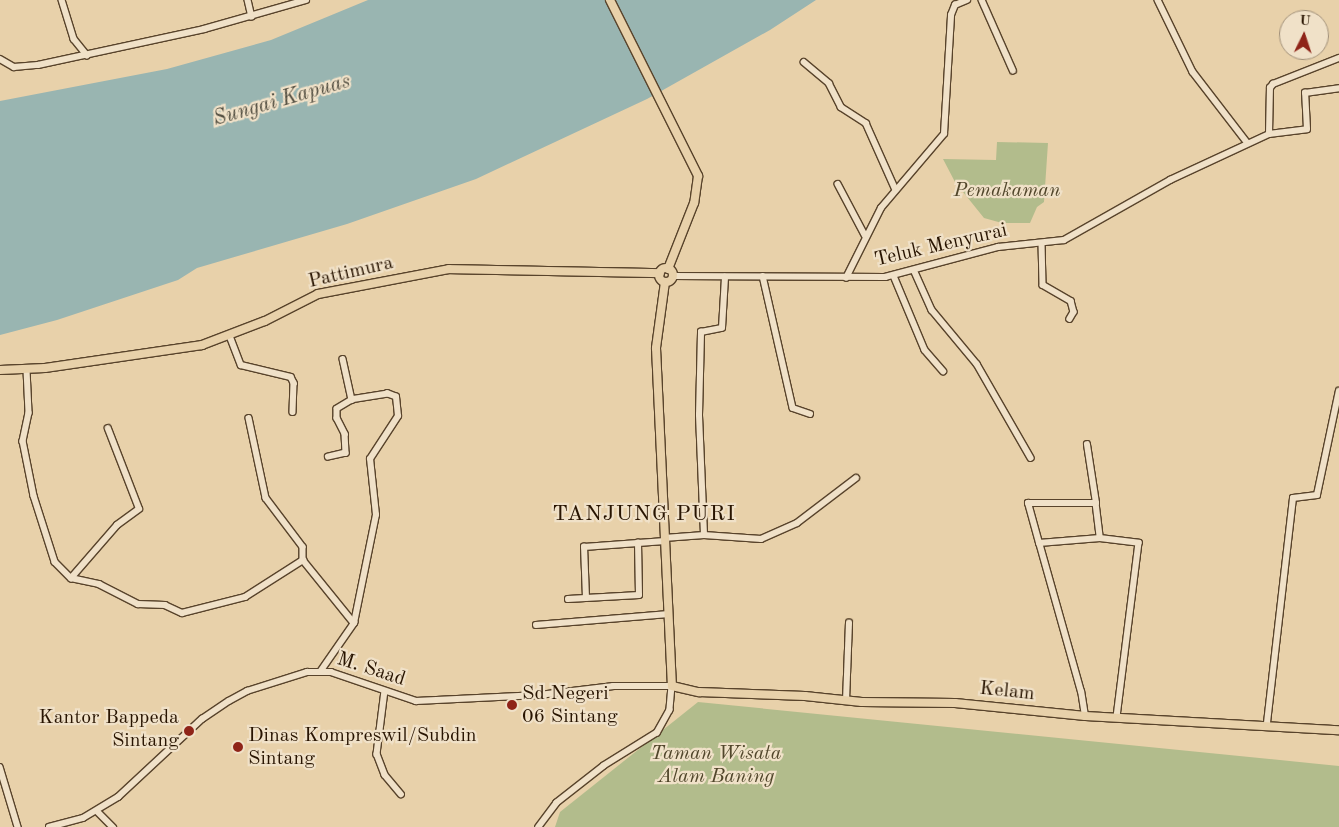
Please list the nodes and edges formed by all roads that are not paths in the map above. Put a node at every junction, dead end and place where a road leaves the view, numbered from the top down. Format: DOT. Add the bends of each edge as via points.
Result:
graph roads {
  1 [pos="62,0"];
  2 [pos="248,0"];
  3 [pos="306,0"];
  4 [pos="610,0"];
  5 [pos="967,0"];
  6 [pos="982,0"];
  7 [pos="1158,0"];
  8 [pos="252,17"];
  9 [pos="87,55"];
  10 [pos="1339,58"];
  11 [pos="0,59"];
  12 [pos="804,62"];
  13 [pos="1013,70"];
  14 [pos="1339,88"];
  15 [pos="1269,134"];
  16 [pos="1247,142"];
  17 [pos="838,184"];
  18 [pos="896,190"];
  19 [pos="865,235"];
  20 [pos="1042,243"];
  21 [pos="914,270"];
  22 [pos="667,273"];
  23 [pos="762,276"];
  24 [pos="894,276"];
  25 [pos="725,277"];
  26 [pos="846,278"];
  27 [pos="1070,319"];
  28 [pos="230,336"];
  29 [pos="343,359"];
  30 [pos="0,370"];
  31 [pos="27,370"];
  32 [pos="943,371"];
  33 [pos="1339,392"];
  34 [pos="352,400"];
  35 [pos="293,412"];
  36 [pos="810,414"];
  37 [pos="249,418"];
  38 [pos="108,428"];
  39 [pos="1087,445"];
  40 [pos="328,457"];
  41 [pos="1031,458"];
  42 [pos="856,478"];
  43 [pos="1096,503"];
  44 [pos="704,536"];
  45 [pos="1100,538"];
  46 [pos="664,540"];
  47 [pos="638,543"];
  48 [pos="1039,543"];
  49 [pos="303,560"];
  50 [pos="71,578"];
  51 [pos="586,598"];
  52 [pos="568,599"];
  53 [pos="668,614"];
  54 [pos="354,623"];
  55 [pos="849,623"];
  56 [pos="536,625"];
  57 [pos="320,672"];
  58 [pos="672,686"];
  59 [pos="385,691"];
  60 [pos="846,701"];
  61 [pos="1085,716"];
  62 [pos="1117,717"];
  63 [pos="1267,724"];
  64 [pos="1339,730"];
  65 [pos="0,767"];
  66 [pos="401,794"];
  67 [pos="97,811"];
  68 [pos="18,827"];
  69 [pos="49,827"];
  70 [pos="113,827"];
  71 [pos="539,827"];
  1 -- 9 [label="street" via="74,38"];
  2 -- 8 [label="street"];
  3 -- 8 [label="street"];
  4 -- 22 [label="main road" via="698,176 698,191"];
  5 -- 18 [label="street" via="955,5 951,15 944,134"];
  6 -- 13 [label="street"];
  7 -- 16 [label="street" via="1194,72"];
  8 -- 9 [label="street"];
  9 -- 11 [label="street" via="19,67"];
  10 -- 15 [label="street" via="1273,84 1270,88"];
  12 -- 18 [label="street" via="829,83 841,108 866,123"];
  14 -- 15 [label="street, Teluk Menyurai" via="1305,93 1307,128"];
  15 -- 16 [label="street, Teluk Menyurai"];
  16 -- 20 [label="street, Teluk Menyurai" via="1170,180 1074,235"];
  17 -- 19 [label="street"];
  18 -- 19 [label="street"];
  19 -- 26 [label="street"];
  20 -- 21 [label="street, Teluk Menyurai" via="998,247"];
  20 -- 27 [label="street" via="1043,284 1071,301 1074,312"];
  21 -- 24 [label="street, Teluk Menyurai"];
  21 -- 41 [label="street" via="932,310 977,364"];
  22 -- 25 [label="street, Teluk Menyurai"];
  22 -- 28 [label="main road, Pattimura" via="449,269 318,294"];
  22 -- 46 [label="main road" via="656,348"];
  23 -- 25 [label="street, Teluk Menyurai"];
  23 -- 26 [label="street, Teluk Menyurai"];
  23 -- 36 [label="street" via="793,408"];
  24 -- 26 [label="street, Teluk Menyurai"];
  24 -- 32 [label="street" via="925,350"];
  25 -- 44 [label="street" via="722,328 702,332 699,415"];
  28 -- 31 [label="main road, Pattimura" via="179,349"];
  28 -- 35 [label="street" via="242,365 291,377 294,382"];
  29 -- 34 [label="street"];
  30 -- 31 [label="main road, Pattimura"];
  31 -- 50 [label="street" via="29,413 23,441 34,496 55,562"];
  33 -- 63 [label="street" via="1316,495 1293,498"];
  34 -- 40 [label="street" via="337,411 345,434 346,455"];
  34 -- 54 [label="street" via="394,395 400,408 370,459 376,515"];
  37 -- 49 [label="street" via="266,496 303,547"];
  38 -- 50 [label="street" via="139,509 121,521"];
  39 -- 43 [label="street"];
  42 -- 44 [label="street" via="805,518 778,533 754,540"];
  43 -- 45 [label="street"];
  43 -- 48 [label="street" via="1028,503"];
  44 -- 46 [label="street"];
  45 -- 48 [label="street"];
  45 -- 62 [label="street" via="1137,541 1140,547"];
  46 -- 47 [label="street"];
  46 -- 53 [label="main road"];
  47 -- 51 [label="street" via="638,595"];
  47 -- 51 [label="street" via="584,547"];
  48 -- 61 [label="street"];
  49 -- 50 [label="street" via="245,597 182,613 165,605 138,604 99,584"];
  49 -- 54 [label="street"];
  51 -- 52 [label="street"];
  53 -- 56 [label="street"];
  53 -- 58 [label="main road"];
  54 -- 57 [label="street"];
  55 -- 60 [label="street"];
  57 -- 59 [label="street, M. Saad"];
  57 -- 67 [label="street, M. Saad" via="308,672 246,691 216,709 118,797"];
  58 -- 59 [label="street, M. Saad" via="613,686 539,695 416,701"];
  58 -- 60 [label="main road, Kelam" via="699,692"];
  58 -- 71 [label="street" via="670,710 657,733 635,744 573,790 557,803"];
  59 -- 66 [label="street" via="377,754 386,775"];
  60 -- 61 [label="main road, Kelam" via="955,703"];
  61 -- 62 [label="main road, Kelam"];
  62 -- 63 [label="main road, Kelam" via="1203,724"];
  63 -- 64 [label="main road, Kelam"];
  65 -- 68 [label="street"];
  67 -- 69 [label="street, M. Saad"];
  67 -- 70 [label="street"];
}
